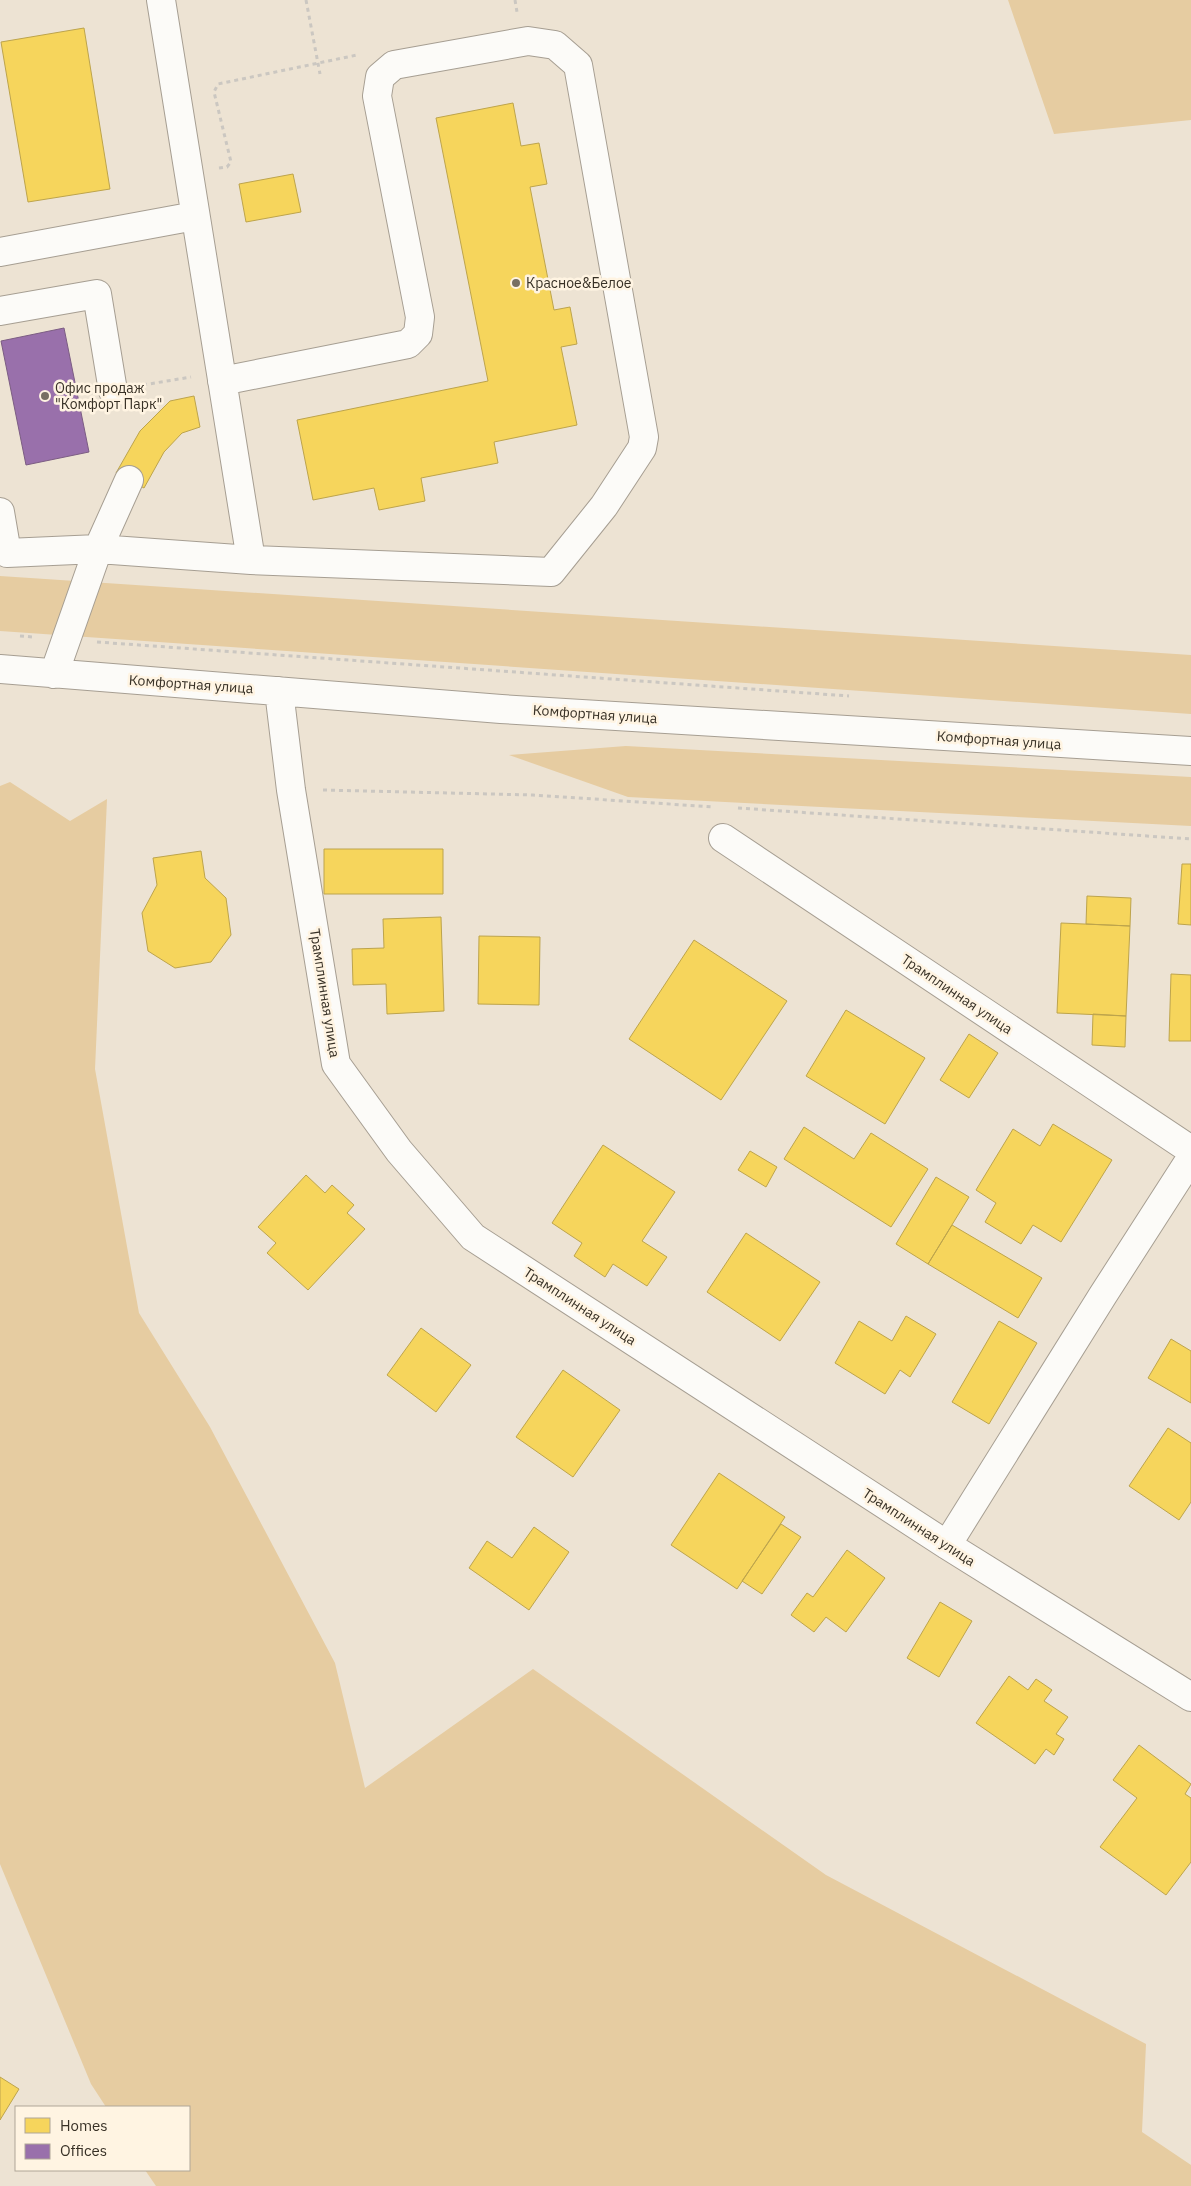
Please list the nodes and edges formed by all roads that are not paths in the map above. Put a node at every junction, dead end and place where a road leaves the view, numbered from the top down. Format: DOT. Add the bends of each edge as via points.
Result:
graph roads {
  1 [pos="161,0"];
  2 [pos="195,216"];
  3 [pos="0,252"];
  4 [pos="0,311"];
  5 [pos="221,376"];
  6 [pos="113,391"];
  7 [pos="129,480"];
  8 [pos="0,512"];
  9 [pos="98,549"];
  10 [pos="251,560"];
  11 [pos="0,669"];
  12 [pos="54,674"];
  13 [pos="279,691"];
  14 [pos="1191,752"];
  15 [pos="723,838"];
  16 [pos="1191,1150"];
  17 [pos="1191,1158"];
  18 [pos="947,1545"];
  19 [pos="1191,1697"];
  1 -- 2 [label="street"];
  2 -- 3 [label="street"];
  2 -- 5 [label="street"];
  4 -- 6 [label="street" via="97,294"];
  5 -- 10 [label="street"];
  5 -- 10 [label="street" via="408,344 418,334 420,317 377,96 380,76 394,65 528,41 555,45 578,65 644,437 642,448 604,506 551,572"];
  7 -- 9 [label="street"];
  8 -- 9 [label="street" via="7,553"];
  9 -- 10 [label="street"];
  9 -- 12 [label="street"];
  11 -- 12 [label="street, Комфортная улица"];
  12 -- 13 [label="street, Комфортная улица"];
  13 -- 14 [label="street, Комфортная улица"];
  13 -- 18 [label="street, Трамплинная улица" via="291,790 336,1064 399,1151 473,1237"];
  15 -- 16 [label="street, Трамплинная улица"];
  17 -- 18 [label="street"];
  18 -- 19 [label="street, Трамплинная улица"];
}
